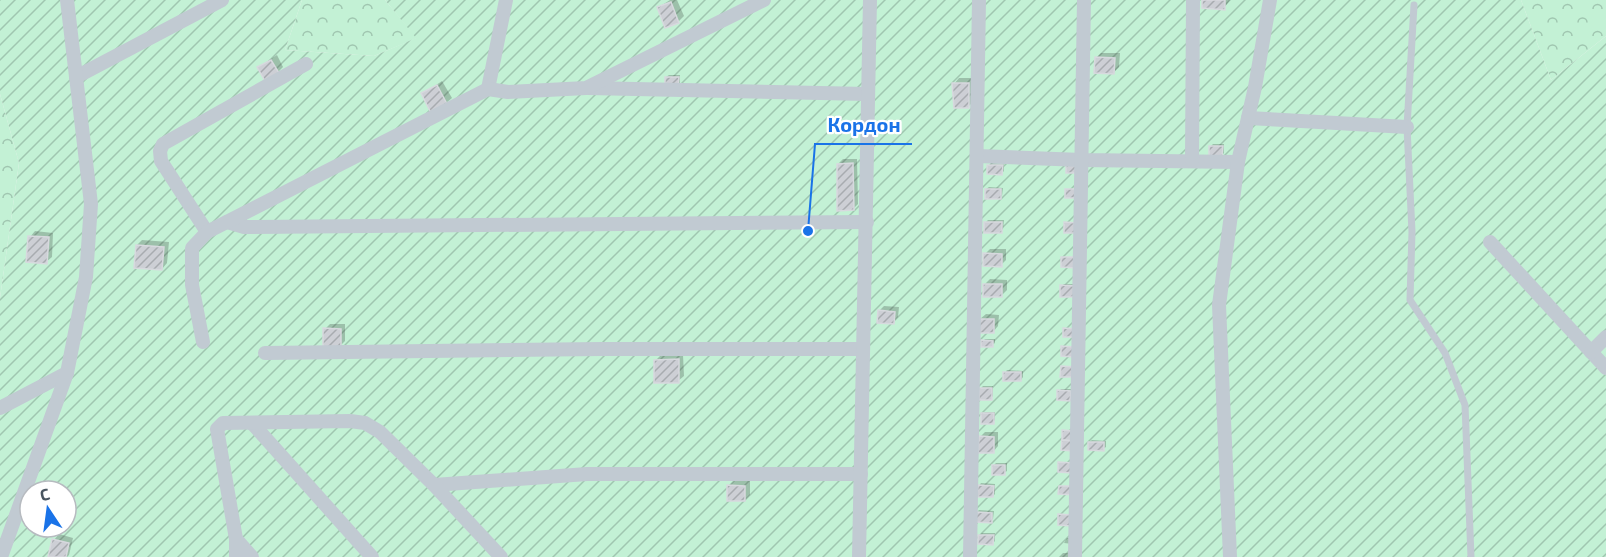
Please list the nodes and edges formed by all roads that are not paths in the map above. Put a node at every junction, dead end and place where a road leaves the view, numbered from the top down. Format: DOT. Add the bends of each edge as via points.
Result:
graph roads {
  1 [pos="67,0"];
  2 [pos="222,0"];
  3 [pos="506,0"];
  4 [pos="764,0"];
  5 [pos="870,0"];
  6 [pos="979,0"];
  7 [pos="1084,0"];
  8 [pos="1192,0"];
  9 [pos="1270,0"];
  10 [pos="1413,5"];
  11 [pos="306,64"];
  12 [pos="76,77"];
  13 [pos="586,88"];
  14 [pos="488,89"];
  15 [pos="867,94"];
  16 [pos="1248,118"];
  17 [pos="1407,127"];
  18 [pos="977,156"];
  19 [pos="1082,160"];
  20 [pos="1192,161"];
  21 [pos="1238,162"];
  22 [pos="227,222"];
  23 [pos="867,222"];
  24 [pos="207,232"];
  25 [pos="1490,242"];
  26 [pos="1606,337"];
  27 [pos="203,342"];
  28 [pos="863,349"];
  29 [pos="1591,352"];
  30 [pos="265,353"];
  31 [pos="1606,368"];
  32 [pos="67,373"];
  33 [pos="0,408"];
  34 [pos="252,423"];
  35 [pos="861,474"];
  36 [pos="434,485"];
  37 [pos="236,539"];
  38 [pos="1,557"];
  39 [pos="236,557"];
  40 [pos="252,557"];
  41 [pos="372,557"];
  42 [pos="501,557"];
  43 [pos="860,557"];
  44 [pos="970,557"];
  45 [pos="1075,557"];
  46 [pos="1230,557"];
  47 [pos="1471,557"];
  1 -- 12 [label="street"];
  2 -- 12 [label="street"];
  3 -- 14 [label="street"];
  4 -- 13 [label="street"];
  5 -- 15 [label="street"];
  6 -- 18 [label="street"];
  7 -- 19 [label="street"];
  8 -- 20 [label="street"];
  9 -- 16 [label="street"];
  10 -- 17 [label="lane"];
  11 -- 24 [label="street" via="163,144 161,161"];
  12 -- 32 [label="street" via="90,204 86,277"];
  13 -- 14 [label="street" via="508,92"];
  13 -- 15 [label="street"];
  14 -- 22 [label="street"];
  15 -- 23 [label="street"];
  16 -- 17 [label="street"];
  16 -- 21 [label="street"];
  17 -- 47 [label="lane" via="1412,232 1410,300 1444,353 1465,405"];
  18 -- 19 [label="street"];
  18 -- 44 [label="street"];
  19 -- 20 [label="street"];
  19 -- 45 [label="street"];
  20 -- 21 [label="street"];
  21 -- 46 [label="street" via="1219,305"];
  22 -- 23 [label="street" via="244,227"];
  22 -- 24 [label="street"];
  23 -- 28 [label="street"];
  24 -- 27 [label="street" via="192,248 192,285"];
  25 -- 29 [label="street"];
  26 -- 29 [label="street"];
  28 -- 30 [label="street"];
  28 -- 35 [label="street"];
  29 -- 31 [label="street"];
  32 -- 33 [label="street"];
  32 -- 38 [label="street"];
  34 -- 36 [label="street" via="365,423 380,432"];
  34 -- 37 [label="street" via="223,423 217,429"];
  34 -- 41 [label="street"];
  35 -- 36 [label="street" via="587,474"];
  35 -- 43 [label="street"];
  36 -- 42 [label="street"];
  37 -- 39 [label="street"];
  37 -- 40 [label="street"];
}
